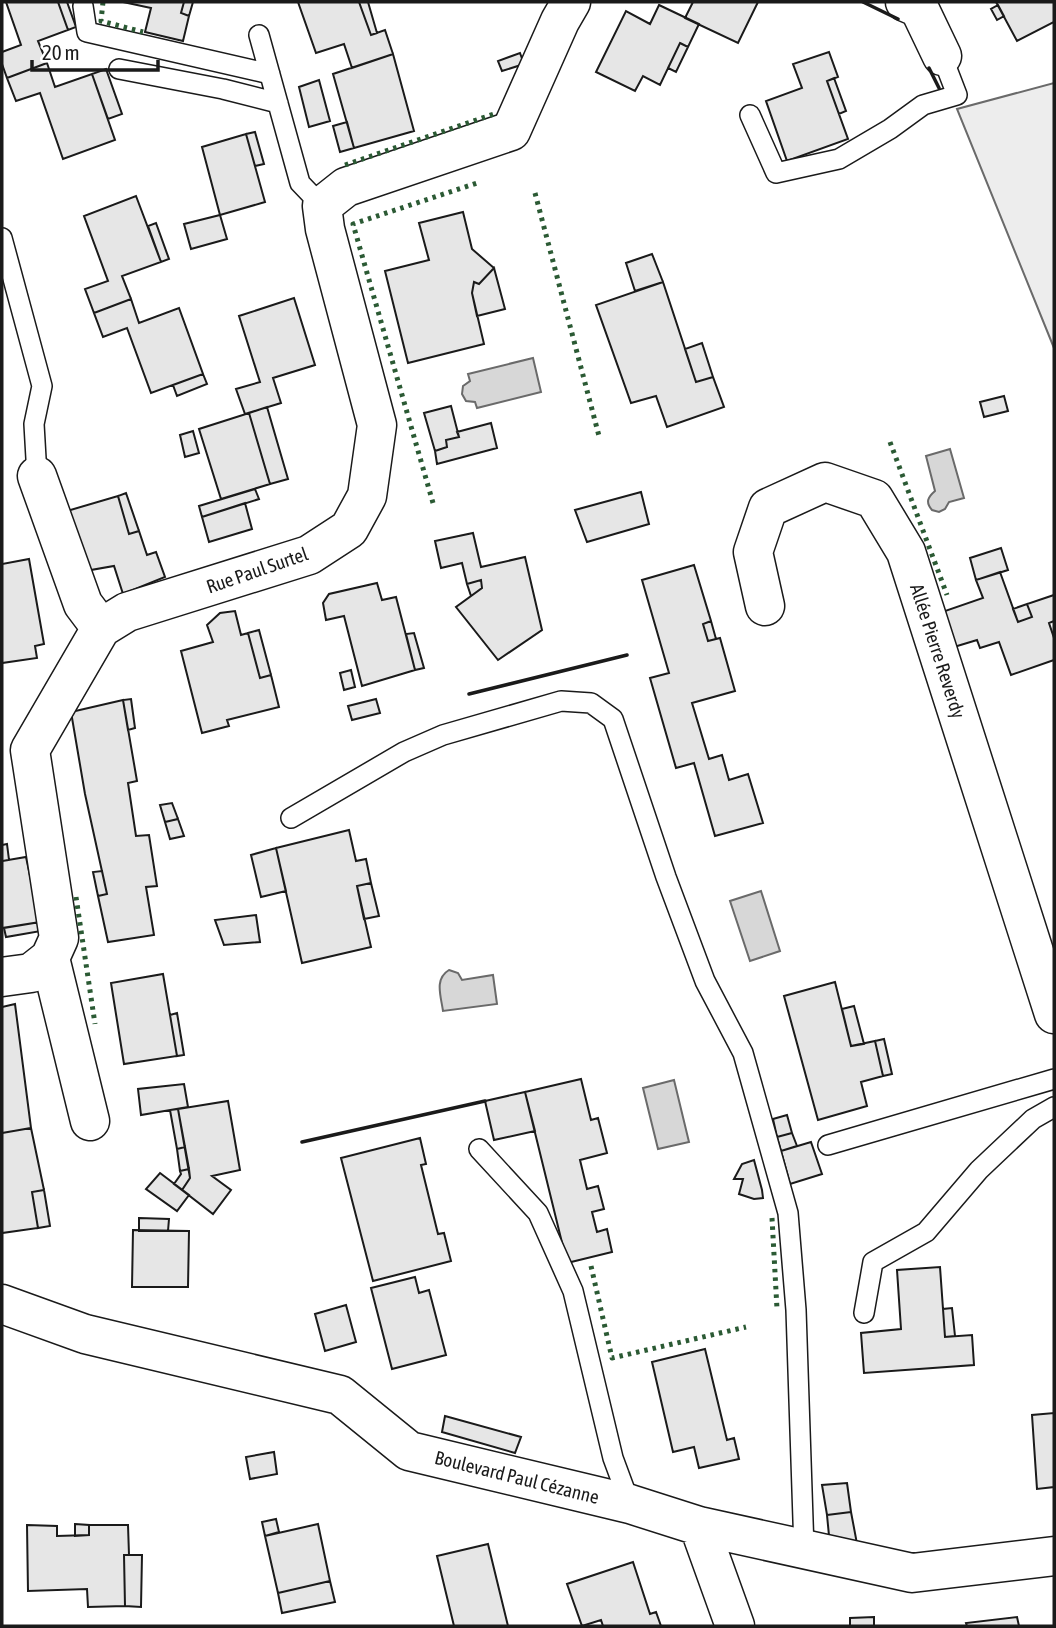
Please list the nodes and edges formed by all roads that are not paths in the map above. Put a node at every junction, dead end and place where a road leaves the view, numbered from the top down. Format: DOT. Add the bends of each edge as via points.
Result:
graph roads {
  1 [pos="571,2"];
  2 [pos="905,2"];
  3 [pos="83,6"];
  4 [pos="259,35"];
  5 [pos="942,56"];
  6 [pos="119,69"];
  7 [pos="271,74"];
  8 [pos="278,103"];
  9 [pos="750,116"];
  10 [pos="322,206"];
  11 [pos="2,238"];
  12 [pos="37,476"];
  13 [pos="765,606"];
  14 [pos="101,628"];
  15 [pos="291,818"];
  16 [pos="50,958"];
  17 [pos="2,977"];
  18 [pos="1054,1014"];
  19 [pos="1054,1079"];
  20 [pos="1054,1107"];
  21 [pos="90,1121"];
  22 [pos="828,1144"];
  23 [pos="479,1149"];
  24 [pos="2,1304"];
  25 [pos="864,1313"];
  26 [pos="630,1504"];
  27 [pos="699,1526"];
  28 [pos="804,1550"];
  29 [pos="1054,1556"];
  30 [pos="736,1626"];
  1 -- 10 [label="street" via="511,131 346,187"];
  2 -- 5 [label="street" via="919,8"];
  3 -- 7 [label="lane" via="87,32"];
  4 -- 7 [label="lane"];
  5 -- 9 [label="lane" via="957,95 923,106 839,159 776,173"];
  6 -- 8 [label="lane"];
  7 -- 8 [label="lane"];
  8 -- 10 [label="lane" via="300,183"];
  10 -- 14 [label="street, Rue Paul Surtel" via="377,425 367,496 349,529 309,555 127,612"];
  11 -- 12 [label="lane" via="42,386 34,424"];
  12 -- 14 [label="street" via="83,604"];
  13 -- 18 [label="street, Allée Pierre Reverdy" via="753,552 768,508 825,482 874,499 906,552"];
  14 -- 16 [label="street, Rue Paul Surtel" via="30,750 59,939"];
  15 -- 28 [label="lane" via="404,752 443,735 561,701 592,703 613,719 705,981 743,1053 788,1213"];
  16 -- 17 [label="street" via="31,973"];
  16 -- 21 [label="street"];
  19 -- 22 [label="lane"];
  20 -- 25 [label="lane" via="1033,1119 979,1170 926,1232 873,1262"];
  23 -- 26 [label="lane" via="537,1213 573,1291 614,1458"];
  24 -- 26 [label="street, Boulevard Paul Cézanne" via="85,1334 340,1395 409,1451"];
  26 -- 27 [label="street, Boulevard Paul Cézanne"];
  27 -- 28 [label="street, Boulevard Paul Cézanne"];
  27 -- 30 [label="street"];
  28 -- 29 [label="street, Boulevard Paul Cézanne" via="912,1573"];
}
